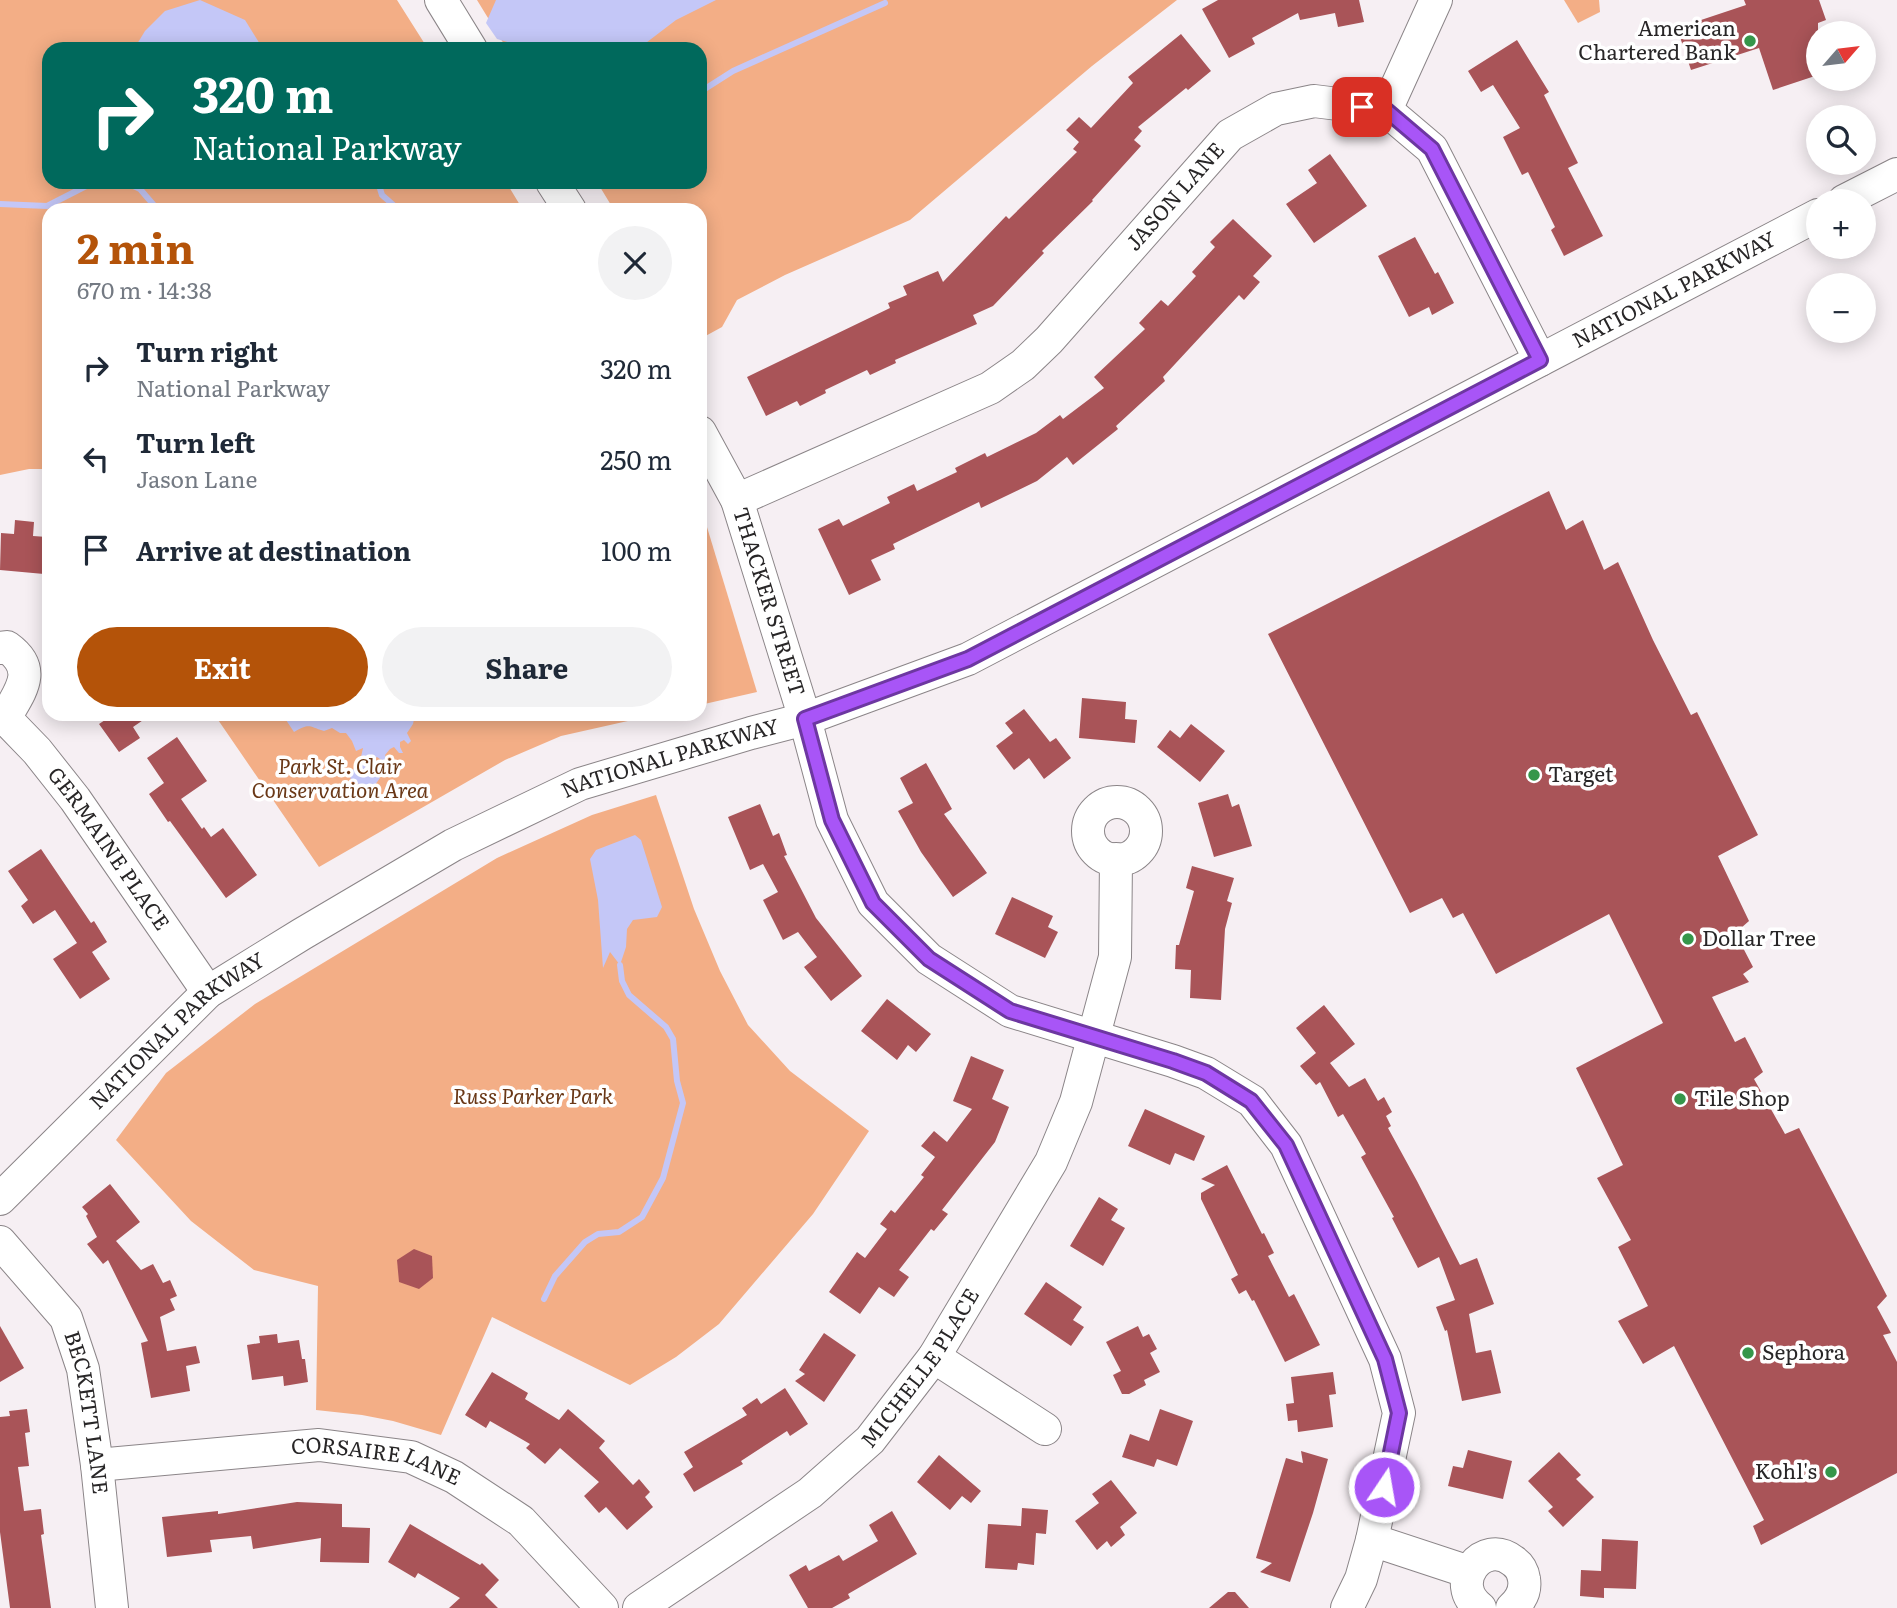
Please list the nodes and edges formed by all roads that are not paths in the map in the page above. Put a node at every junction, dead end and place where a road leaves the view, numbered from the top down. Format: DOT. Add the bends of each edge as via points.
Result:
graph roads {
  1 [pos="441,0"];
  2 [pos="1436,0"];
  3 [pos="467,42"];
  4 [pos="1386,110"];
  5 [pos="1897,174"];
  6 [pos="1868,189"];
  7 [pos="1806,221"];
  8 [pos="1540,360"];
  9 [pos="707,445"];
  10 [pos="737,500"];
  11 [pos="0,648"];
  12 [pos="2,716"];
  13 [pos="805,719"];
  14 [pos="1116,859"];
  15 [pos="208,992"];
  16 [pos="1094,1038"];
  17 [pos="0,1199"];
  18 [pos="0,1242"];
  19 [pos="934,1357"];
  20 [pos="1045,1429"];
  21 [pos="97,1465"];
  22 [pos="1372,1540"];
  23 [pos="1469,1572"];
  24 [pos="112,1608"];
  25 [pos="601,1608"];
  26 [pos="639,1608"];
  27 [pos="1347,1608"];
  28 [pos="1480,1608"];
  29 [pos="1512,1608"];
  1 -- 3 [label="street"];
  2 -- 4 [label="street"];
  4 -- 8 [label="street" via="1432,149"];
  4 -- 10 [label="street, JASON LANE" via="1314,101 1276,109 1230,135 1023,365 990,388"];
  5 -- 6 [label="street"];
  7 -- 8 [label="street, NATIONAL PARKWAY"];
  8 -- 13 [label="street, NATIONAL PARKWAY" via="968,659"];
  9 -- 10 [label="street, THACKER STREET"];
  10 -- 13 [label="street, THACKER STREET"];
  11 -- 12 [label="street" via="18,655 26,671 22,688"];
  12 -- 15 [label="street, GERMAINE PLACE" via="75,799"];
  13 -- 15 [label="street, NATIONAL PARKWAY" via="580,784 453,845"];
  13 -- 16 [label="street, THACKER STREET" via="832,820 873,903 929,959 1010,1011"];
  14 -- 16 [label="street, MICHELLE PLACE" via="1115,957"];
  15 -- 17 [label="street, NATIONAL PARKWAY"];
  16 -- 19 [label="street, MICHELLE PLACE" via="1076,1102 1051,1162"];
  16 -- 22 [label="street, THACKER STREET" via="1206,1073 1251,1101 1286,1145 1385,1359 1399,1413"];
  18 -- 21 [label="street, BECKETT LANE" via="66,1318 83,1369"];
  19 -- 20 [label="street"];
  19 -- 26 [label="street, MICHELLE PLACE" via="870,1440 810,1493"];
  21 -- 24 [label="street, BECKETT LANE"];
  21 -- 25 [label="street, CORSAIRE LANE" via="319,1445 411,1457 454,1477 521,1521"];
  22 -- 23 [label="street"];
  22 -- 27 [label="street"];
  23 -- 28 [label="street" via="1467,1590"];
  23 -- 29 [label="street" via="1483,1557 1512,1559 1524,1575 1525,1585"];
}
